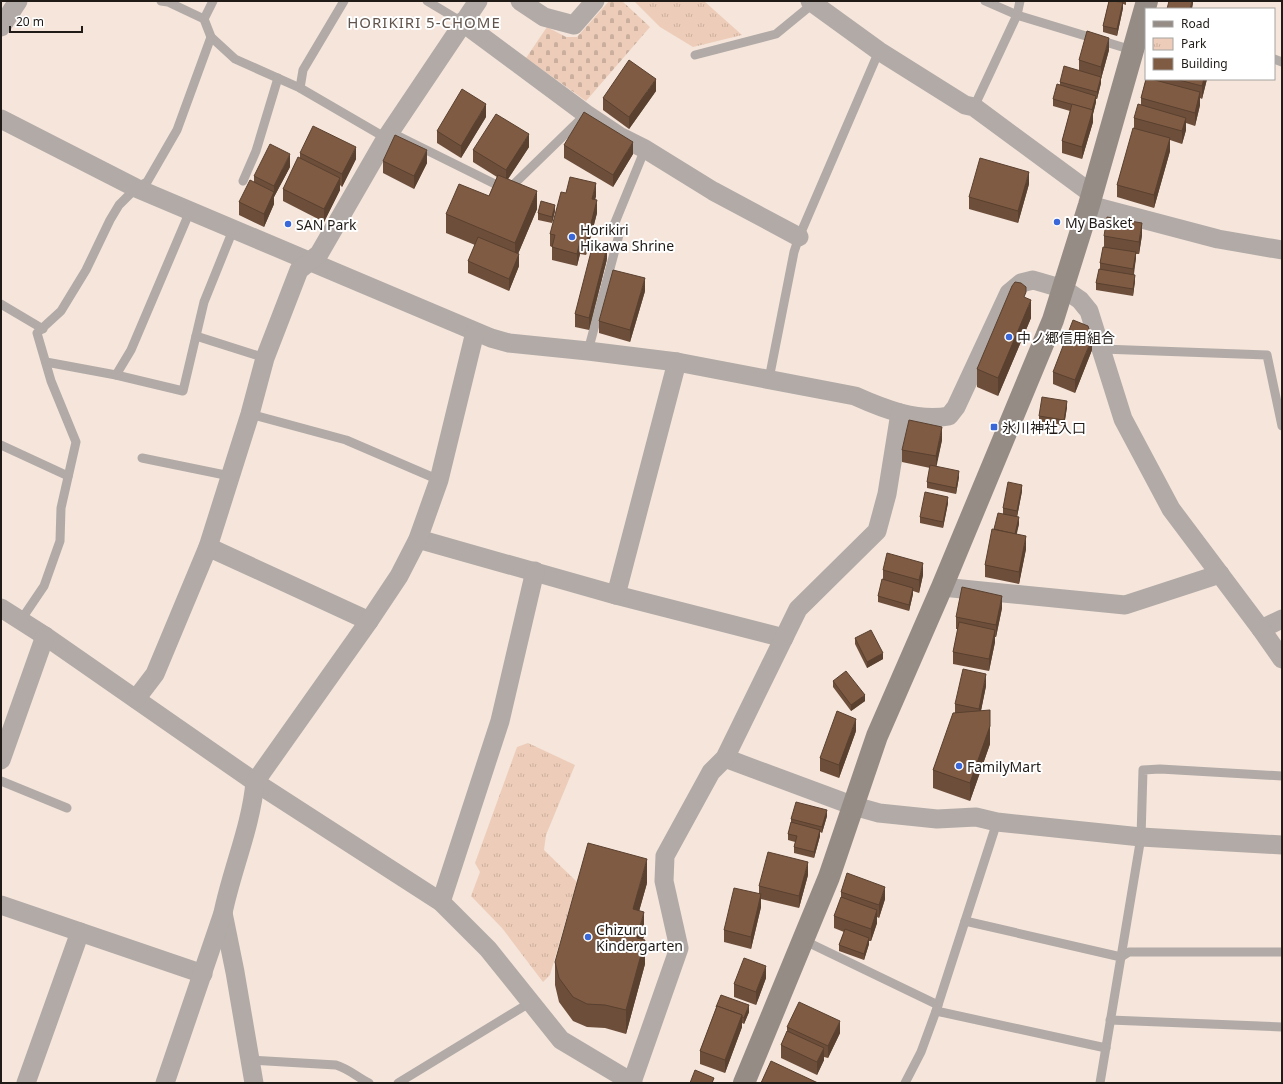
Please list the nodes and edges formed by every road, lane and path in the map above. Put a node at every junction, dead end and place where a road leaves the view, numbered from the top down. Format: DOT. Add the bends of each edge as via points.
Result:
graph roads {
  1 [pos="18,1"];
  2 [pos="161,1"];
  3 [pos="213,1"];
  4 [pos="344,1"];
  5 [pos="427,1"];
  6 [pos="478,1"];
  7 [pos="520,1"];
  8 [pos="595,1"];
  9 [pos="985,1"];
  10 [pos="1020,1"];
  11 [pos="813,2"];
  12 [pos="1145,13"];
  13 [pos="1017,15"];
  14 [pos="204,19"];
  15 [pos="462,22"];
  16 [pos="1,27"];
  17 [pos="211,37"];
  18 [pos="1132,50"];
  19 [pos="879,51"];
  20 [pos="695,55"];
  21 [pos="278,78"];
  22 [pos="300,88"];
  23 [pos="974,108"];
  24 [pos="586,114"];
  25 [pos="1,119"];
  26 [pos="388,135"];
  27 [pos="645,149"];
  28 [pos="243,181"];
  29 [pos="136,188"];
  30 [pos="1090,199"];
  31 [pos="190,211"];
  32 [pos="233,230"];
  33 [pos="799,237"];
  34 [pos="1282,250"];
  35 [pos="309,261"];
  36 [pos="1064,289"];
  37 [pos="1,304"];
  38 [pos="43,328"];
  39 [pos="475,332"];
  40 [pos="196,336"];
  41 [pos="1102,349"];
  42 [pos="588,350"];
  43 [pos="265,358"];
  44 [pos="46,362"];
  45 [pos="677,362"];
  46 [pos="116,375"];
  47 [pos="769,379"];
  48 [pos="900,413"];
  49 [pos="250,414"];
  50 [pos="1282,426"];
  51 [pos="1,445"];
  52 [pos="142,458"];
  53 [pos="68,476"];
  54 [pos="230,476"];
  55 [pos="439,480"];
  56 [pos="418,539"];
  57 [pos="208,547"];
  58 [pos="534,571"];
  59 [pos="1220,574"];
  60 [pos="942,587"];
  61 [pos="616,595"];
  62 [pos="1,608"];
  63 [pos="1282,619"];
  64 [pos="21,620"];
  65 [pos="369,621"];
  66 [pos="1261,629"];
  67 [pos="45,636"];
  68 [pos="784,638"];
  69 [pos="1282,659"];
  70 [pos="136,699"];
  71 [pos="725,758"];
  72 [pos="1,760"];
  73 [pos="1282,776"];
  74 [pos="1,781"];
  75 [pos="255,782"];
  76 [pos="854,806"];
  77 [pos="68,808"];
  78 [pos="997,822"];
  79 [pos="1141,837"];
  80 [pos="1282,845"];
  81 [pos="441,902"];
  82 [pos="1,905"];
  83 [pos="223,913"];
  84 [pos="965,921"];
  85 [pos="80,932"];
  86 [pos="803,940"];
  87 [pos="1282,952"];
  88 [pos="1121,957"];
  89 [pos="203,974"];
  90 [pos="531,1002"];
  91 [pos="937,1008"];
  92 [pos="1110,1020"];
  93 [pos="1282,1027"];
  94 [pos="1106,1048"];
  95 [pos="251,1060"];
  96 [pos="26,1083"];
  97 [pos="165,1083"];
  98 [pos="254,1083"];
  99 [pos="369,1083"];
  100 [pos="398,1083"];
  101 [pos="632,1083"];
  102 [pos="744,1083"];
  103 [pos="905,1083"];
  104 [pos="1100,1083"];
  1 -- 16 [label="street"];
  2 -- 14 [label="lane"];
  3 -- 14 [label="lane"];
  4 -- 22 [label="lane" via="303,70"];
  5 -- 15 [label="lane"];
  6 -- 15 [label="street"];
  7 -- 8 [label="street" via="544,17 574,25"];
  9 -- 13 [label="lane"];
  10 -- 13 [label="lane"];
  11 -- 19 [label="street"];
  11 -- 20 [label="lane" via="776,34"];
  12 -- 18 [label="street"];
  13 -- 18 [label="lane"];
  13 -- 23 [label="lane"];
  14 -- 17 [label="lane"];
  15 -- 24 [label="street"];
  15 -- 26 [label="street"];
  17 -- 21 [label="lane" via="235,59"];
  17 -- 29 [label="lane" via="177,130 147,182"];
  18 -- 30 [label="street"];
  19 -- 23 [label="street" via="965,105"];
  19 -- 33 [label="lane"];
  21 -- 22 [label="lane"];
  21 -- 28 [label="lane" via="256,151"];
  22 -- 26 [label="lane"];
  23 -- 30 [label="street"];
  24 -- 26 [label="lane" via="512,186 502,188"];
  24 -- 27 [label="street" via="619,136"];
  25 -- 29 [label="street"];
  26 -- 35 [label="street" via="319,254"];
  27 -- 33 [label="street" via="712,190"];
  27 -- 42 [label="lane" via="614,225 620,231"];
  29 -- 31 [label="street"];
  29 -- 38 [label="lane" via="119,205 86,270 61,311"];
  30 -- 34 [label="street" via="1218,239"];
  30 -- 36 [label="street"];
  31 -- 32 [label="street"];
  31 -- 46 [label="lane" via="131,350"];
  32 -- 35 [label="street"];
  32 -- 40 [label="lane" via="204,302"];
  33 -- 47 [label="lane"];
  35 -- 39 [label="street"];
  35 -- 43 [label="street" via="299,270"];
  36 -- 41 [label="street" via="1080,300 1089,311"];
  36 -- 48 [label="street" via="1033,280 1021,283 1009,293 956,407 949,416 935,419"];
  36 -- 60 [label="street"];
  37 -- 38 [label="lane"];
  38 -- 44 [label="lane" via="37,333"];
  39 -- 42 [label="street" via="509,343"];
  39 -- 55 [label="street"];
  40 -- 43 [label="lane"];
  40 -- 46 [label="lane" via="182,391"];
  41 -- 50 [label="lane" via="1267,355"];
  41 -- 59 [label="street" via="1123,419 1171,509"];
  42 -- 45 [label="street"];
  43 -- 49 [label="street"];
  44 -- 46 [label="lane"];
  44 -- 53 [label="lane" via="76,442"];
  45 -- 47 [label="street"];
  45 -- 61 [label="street"];
  47 -- 48 [label="street" via="855,396"];
  48 -- 68 [label="street" via="887,494 877,531 798,609"];
  49 -- 54 [label="street"];
  49 -- 55 [label="lane" via="346,440"];
  51 -- 53 [label="lane"];
  52 -- 54 [label="lane"];
  53 -- 64 [label="lane" via="61,508 60,541 44,586"];
  54 -- 57 [label="street"];
  55 -- 56 [label="street"];
  56 -- 58 [label="street"];
  56 -- 65 [label="street" via="399,576"];
  57 -- 65 [label="street"];
  57 -- 70 [label="street" via="154,674"];
  58 -- 61 [label="street"];
  58 -- 81 [label="street" via="500,721"];
  59 -- 60 [label="street" via="1125,605"];
  59 -- 66 [label="street"];
  60 -- 76 [label="street" via="877,736"];
  61 -- 68 [label="street"];
  62 -- 64 [label="street"];
  63 -- 66 [label="street"];
  64 -- 67 [label="street"];
  65 -- 75 [label="street"];
  66 -- 69 [label="street"];
  67 -- 70 [label="street"];
  67 -- 72 [label="street"];
  68 -- 71 [label="street"];
  70 -- 75 [label="street"];
  71 -- 76 [label="street"];
  71 -- 101 [label="street" via="711,772 665,856 664,881 679,948"];
  73 -- 79 [label="lane" via="1144,770"];
  74 -- 77 [label="lane"];
  75 -- 81 [label="street"];
  75 -- 83 [label="street" via="253,802"];
  76 -- 78 [label="street" via="879,813 937,819 976,817"];
  76 -- 86 [label="street" via="829,878"];
  78 -- 79 [label="street"];
  78 -- 84 [label="lane"];
  79 -- 80 [label="street"];
  79 -- 88 [label="lane"];
  81 -- 90 [label="street" via="488,949"];
  82 -- 85 [label="street"];
  83 -- 89 [label="street"];
  83 -- 95 [label="street"];
  84 -- 88 [label="lane"];
  84 -- 91 [label="lane"];
  85 -- 89 [label="street"];
  85 -- 96 [label="street"];
  86 -- 91 [label="lane"];
  86 -- 102 [label="street"];
  87 -- 88 [label="lane" via="1129,952"];
  88 -- 92 [label="lane"];
  89 -- 97 [label="street"];
  90 -- 100 [label="lane"];
  90 -- 101 [label="street" via="561,1040"];
  91 -- 94 [label="lane"];
  91 -- 103 [label="lane"];
  92 -- 93 [label="lane"];
  92 -- 94 [label="lane"];
  94 -- 104 [label="lane"];
  95 -- 98 [label="street"];
  95 -- 99 [label="lane" via="336,1065 347,1068"];
}
